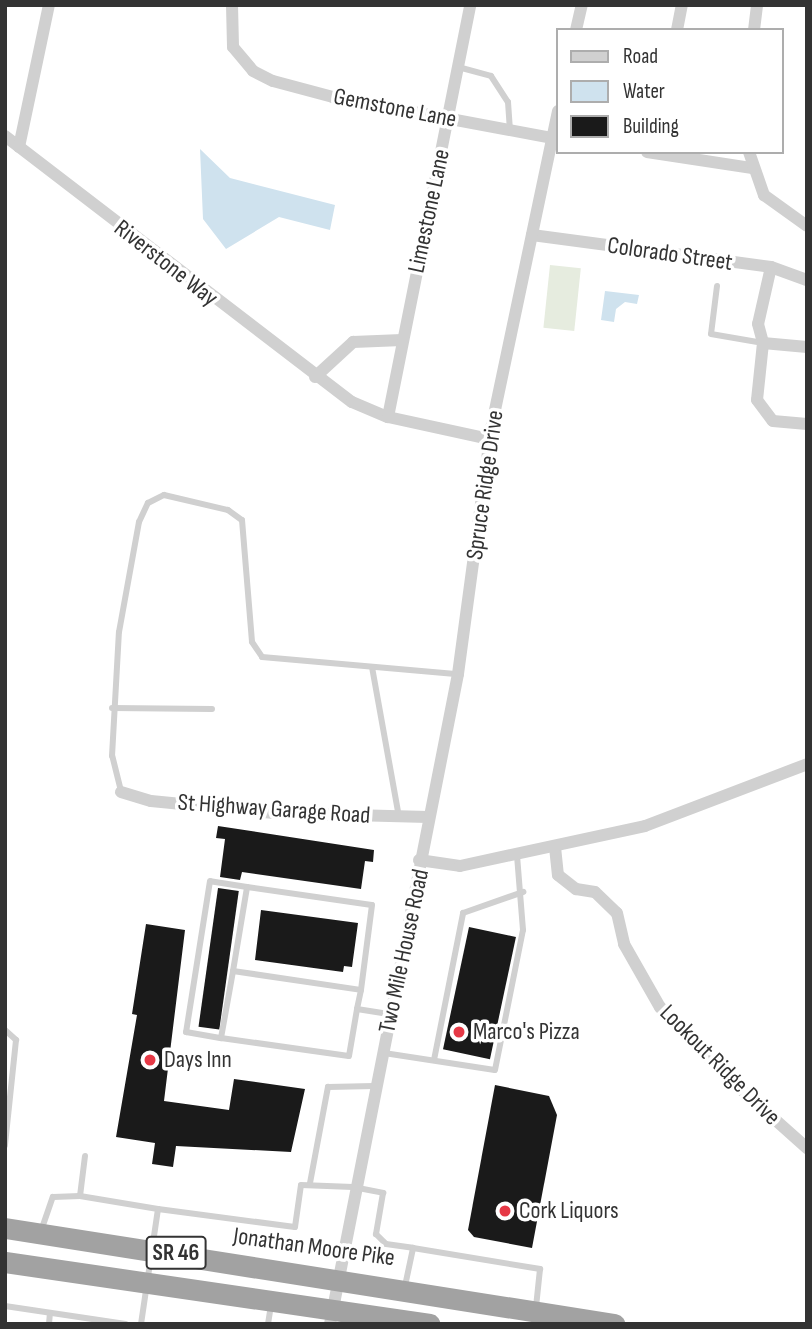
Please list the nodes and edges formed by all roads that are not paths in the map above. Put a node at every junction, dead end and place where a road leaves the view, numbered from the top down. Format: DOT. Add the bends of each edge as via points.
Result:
graph roads {
  1 [pos="48,5"];
  2 [pos="232,5"];
  3 [pos="470,5"];
  4 [pos="582,5"];
  5 [pos="682,5"];
  6 [pos="757,5"];
  7 [pos="576,28"];
  8 [pos="677,28"];
  9 [pos="754,28"];
  10 [pos="458,67"];
  11 [pos="448,118"];
  12 [pos="510,130"];
  13 [pos="5,136"];
  14 [pos="555,139"];
  15 [pos="19,147"];
  16 [pos="663,154"];
  17 [pos="749,154"];
  18 [pos="751,168"];
  19 [pos="807,226"];
  20 [pos="532,235"];
  21 [pos="771,267"];
  22 [pos="807,280"];
  23 [pos="717,286"];
  24 [pos="402,340"];
  25 [pos="763,343"];
  26 [pos="807,347"];
  27 [pos="315,377"];
  28 [pos="388,417"];
  29 [pos="807,424"];
  30 [pos="489,439"];
  31 [pos="372,667"];
  32 [pos="457,674"];
  33 [pos="112,708"];
  34 [pos="212,709"];
  35 [pos="807,764"];
  36 [pos="121,792"];
  37 [pos="399,817"];
  38 [pos="428,817"];
  39 [pos="555,847"];
  40 [pos="517,855"];
  41 [pos="419,860"];
  42 [pos="247,887"];
  43 [pos="523,892"];
  44 [pos="233,971"];
  45 [pos="361,990"];
  46 [pos="358,1009"];
  47 [pos="390,1014"];
  48 [pos="5,1030"];
  49 [pos="221,1038"];
  50 [pos="382,1053"];
  51 [pos="434,1060"];
  52 [pos="374,1086"];
  53 [pos="5,1145"];
  54 [pos="807,1148"];
  55 [pos="85,1156"];
  56 [pos="310,1183"];
  57 [pos="354,1187"];
  58 [pos="80,1196"];
  59 [pos="158,1209"];
  60 [pos="5,1228"];
  61 [pos="40,1233"];
  62 [pos="413,1248"];
  63 [pos="152,1249"];
  64 [pos="5,1262"];
  65 [pos="336,1276"];
  66 [pos="148,1282"];
  67 [pos="405,1287"];
  68 [pos="272,1301"];
  69 [pos="5,1306"];
  70 [pos="536,1307"];
  71 [pos="50,1313"];
  72 [pos="331,1317"];
  73 [pos="111,1323"];
  74 [pos="49,1324"];
  75 [pos="126,1324"];
  76 [pos="141,1324"];
  77 [pos="268,1324"];
  78 [pos="429,1324"];
  79 [pos="614,1324"];
  1 -- 15 [label="street"];
  2 -- 11 [label="street, Gemstone Lane" via="233,47 273,81"];
  3 -- 10 [label="street, Limestone Lane"];
  4 -- 7 [label="street"];
  5 -- 8 [label="street"];
  6 -- 9 [label="street"];
  10 -- 11 [label="street, Limestone Lane"];
  10 -- 12 [label="lane" via="491,76 508,102"];
  11 -- 12 [label="street, Gemstone Lane"];
  11 -- 24 [label="street, Limestone Lane"];
  12 -- 14 [label="street, Gemstone Lane"];
  13 -- 15 [label="street, Riverstone Way"];
  14 -- 20 [label="street, Spruce Ridge Drive"];
  15 -- 27 [label="street, Riverstone Way"];
  16 -- 18 [label="street"];
  17 -- 18 [label="street"];
  18 -- 19 [label="street" via="764,195"];
  20 -- 21 [label="street, Colorado Street"];
  20 -- 30 [label="street, Spruce Ridge Drive"];
  21 -- 22 [label="street, Colorado Street"];
  21 -- 25 [label="street" via="758,324"];
  23 -- 25 [label="lane" via="710,334"];
  24 -- 27 [label="street" via="353,342"];
  24 -- 28 [label="street, Limestone Lane"];
  25 -- 26 [label="street"];
  25 -- 29 [label="street" via="757,400 773,421"];
  27 -- 28 [label="street, Riverstone Way"];
  28 -- 30 [label="street, Riverstone Way"];
  30 -- 32 [label="street, Spruce Ridge Drive"];
  31 -- 32 [label="lane"];
  31 -- 33 [label="lane" via="262,657 252,642 247,531 242,520 228,510 164,495 148,503 139,522"];
  31 -- 37 [label="lane" via="396,778"];
  32 -- 38 [label="street, Spruce Ridge Drive"];
  33 -- 34 [label="lane"];
  33 -- 36 [label="lane" via="112,756"];
  35 -- 39 [label="street, Two Mile House Road" via="645,826"];
  36 -- 37 [label="street, St Highway Garage Road" via="151,801 274,813"];
  37 -- 38 [label="street, St Highway Garage Road"];
  38 -- 41 [label="street, Spruce Ridge Drive"];
  39 -- 40 [label="street, Two Mile House Road"];
  39 -- 54 [label="street, Lookout Ridge Drive" via="558,875 576,888 595,892 617,913 624,944 660,1007 724,1075"];
  40 -- 41 [label="street, Two Mile House Road" via="460,866"];
  40 -- 43 [label="lane"];
  41 -- 47 [label="street, Two Mile House Road"];
  42 -- 44 [label="lane"];
  42 -- 45 [label="lane" via="372,905"];
  42 -- 49 [label="lane" via="210,881 186,1032"];
  43 -- 51 [label="lane" via="463,914"];
  43 -- 51 [label="lane" via="523,930 495,1070"];
  44 -- 45 [label="lane"];
  44 -- 49 [label="lane"];
  45 -- 46 [label="lane"];
  46 -- 47 [label="lane"];
  46 -- 49 [label="lane" via="349,1056"];
  47 -- 50 [label="street, Two Mile House Road"];
  48 -- 53 [label="lane" via="16,1040"];
  50 -- 51 [label="lane"];
  50 -- 52 [label="street, Two Mile House Road"];
  52 -- 56 [label="lane" via="328,1087"];
  52 -- 57 [label="street, Two Mile House Road"];
  55 -- 58 [label="lane"];
  56 -- 57 [label="lane"];
  56 -- 59 [label="lane" via="301,1185 295,1227"];
  57 -- 62 [label="lane" via="383,1193 376,1234 386,1244"];
  57 -- 65 [label="street, Two Mile House Road"];
  58 -- 59 [label="lane"];
  58 -- 61 [label="lane" via="53,1197"];
  59 -- 63 [label="lane"];
  60 -- 61 [label="highway, Jonathan Moore Pike / SR 46"];
  61 -- 63 [label="highway, Jonathan Moore Pike / SR 46"];
  62 -- 67 [label="lane"];
  62 -- 70 [label="lane" via="540,1269"];
  63 -- 65 [label="highway, Jonathan Moore Pike / SR 46"];
  63 -- 66 [label="lane"];
  64 -- 66 [label="highway, SR 46"];
  65 -- 67 [label="highway, Jonathan Moore Pike / SR 46"];
  65 -- 72 [label="street, Two Mile House Road"];
  66 -- 68 [label="highway, SR 46"];
  66 -- 76 [label="lane"];
  67 -- 70 [label="highway, Jonathan Moore Pike / SR 46"];
  68 -- 72 [label="highway, SR 46"];
  68 -- 77 [label="lane"];
  69 -- 71 [label="lane"];
  70 -- 79 [label="highway, Jonathan Moore Pike / SR 46"];
  71 -- 73 [label="lane"];
  71 -- 74 [label="lane"];
  72 -- 78 [label="highway, SR 46"];
  73 -- 75 [label="lane"];
}
